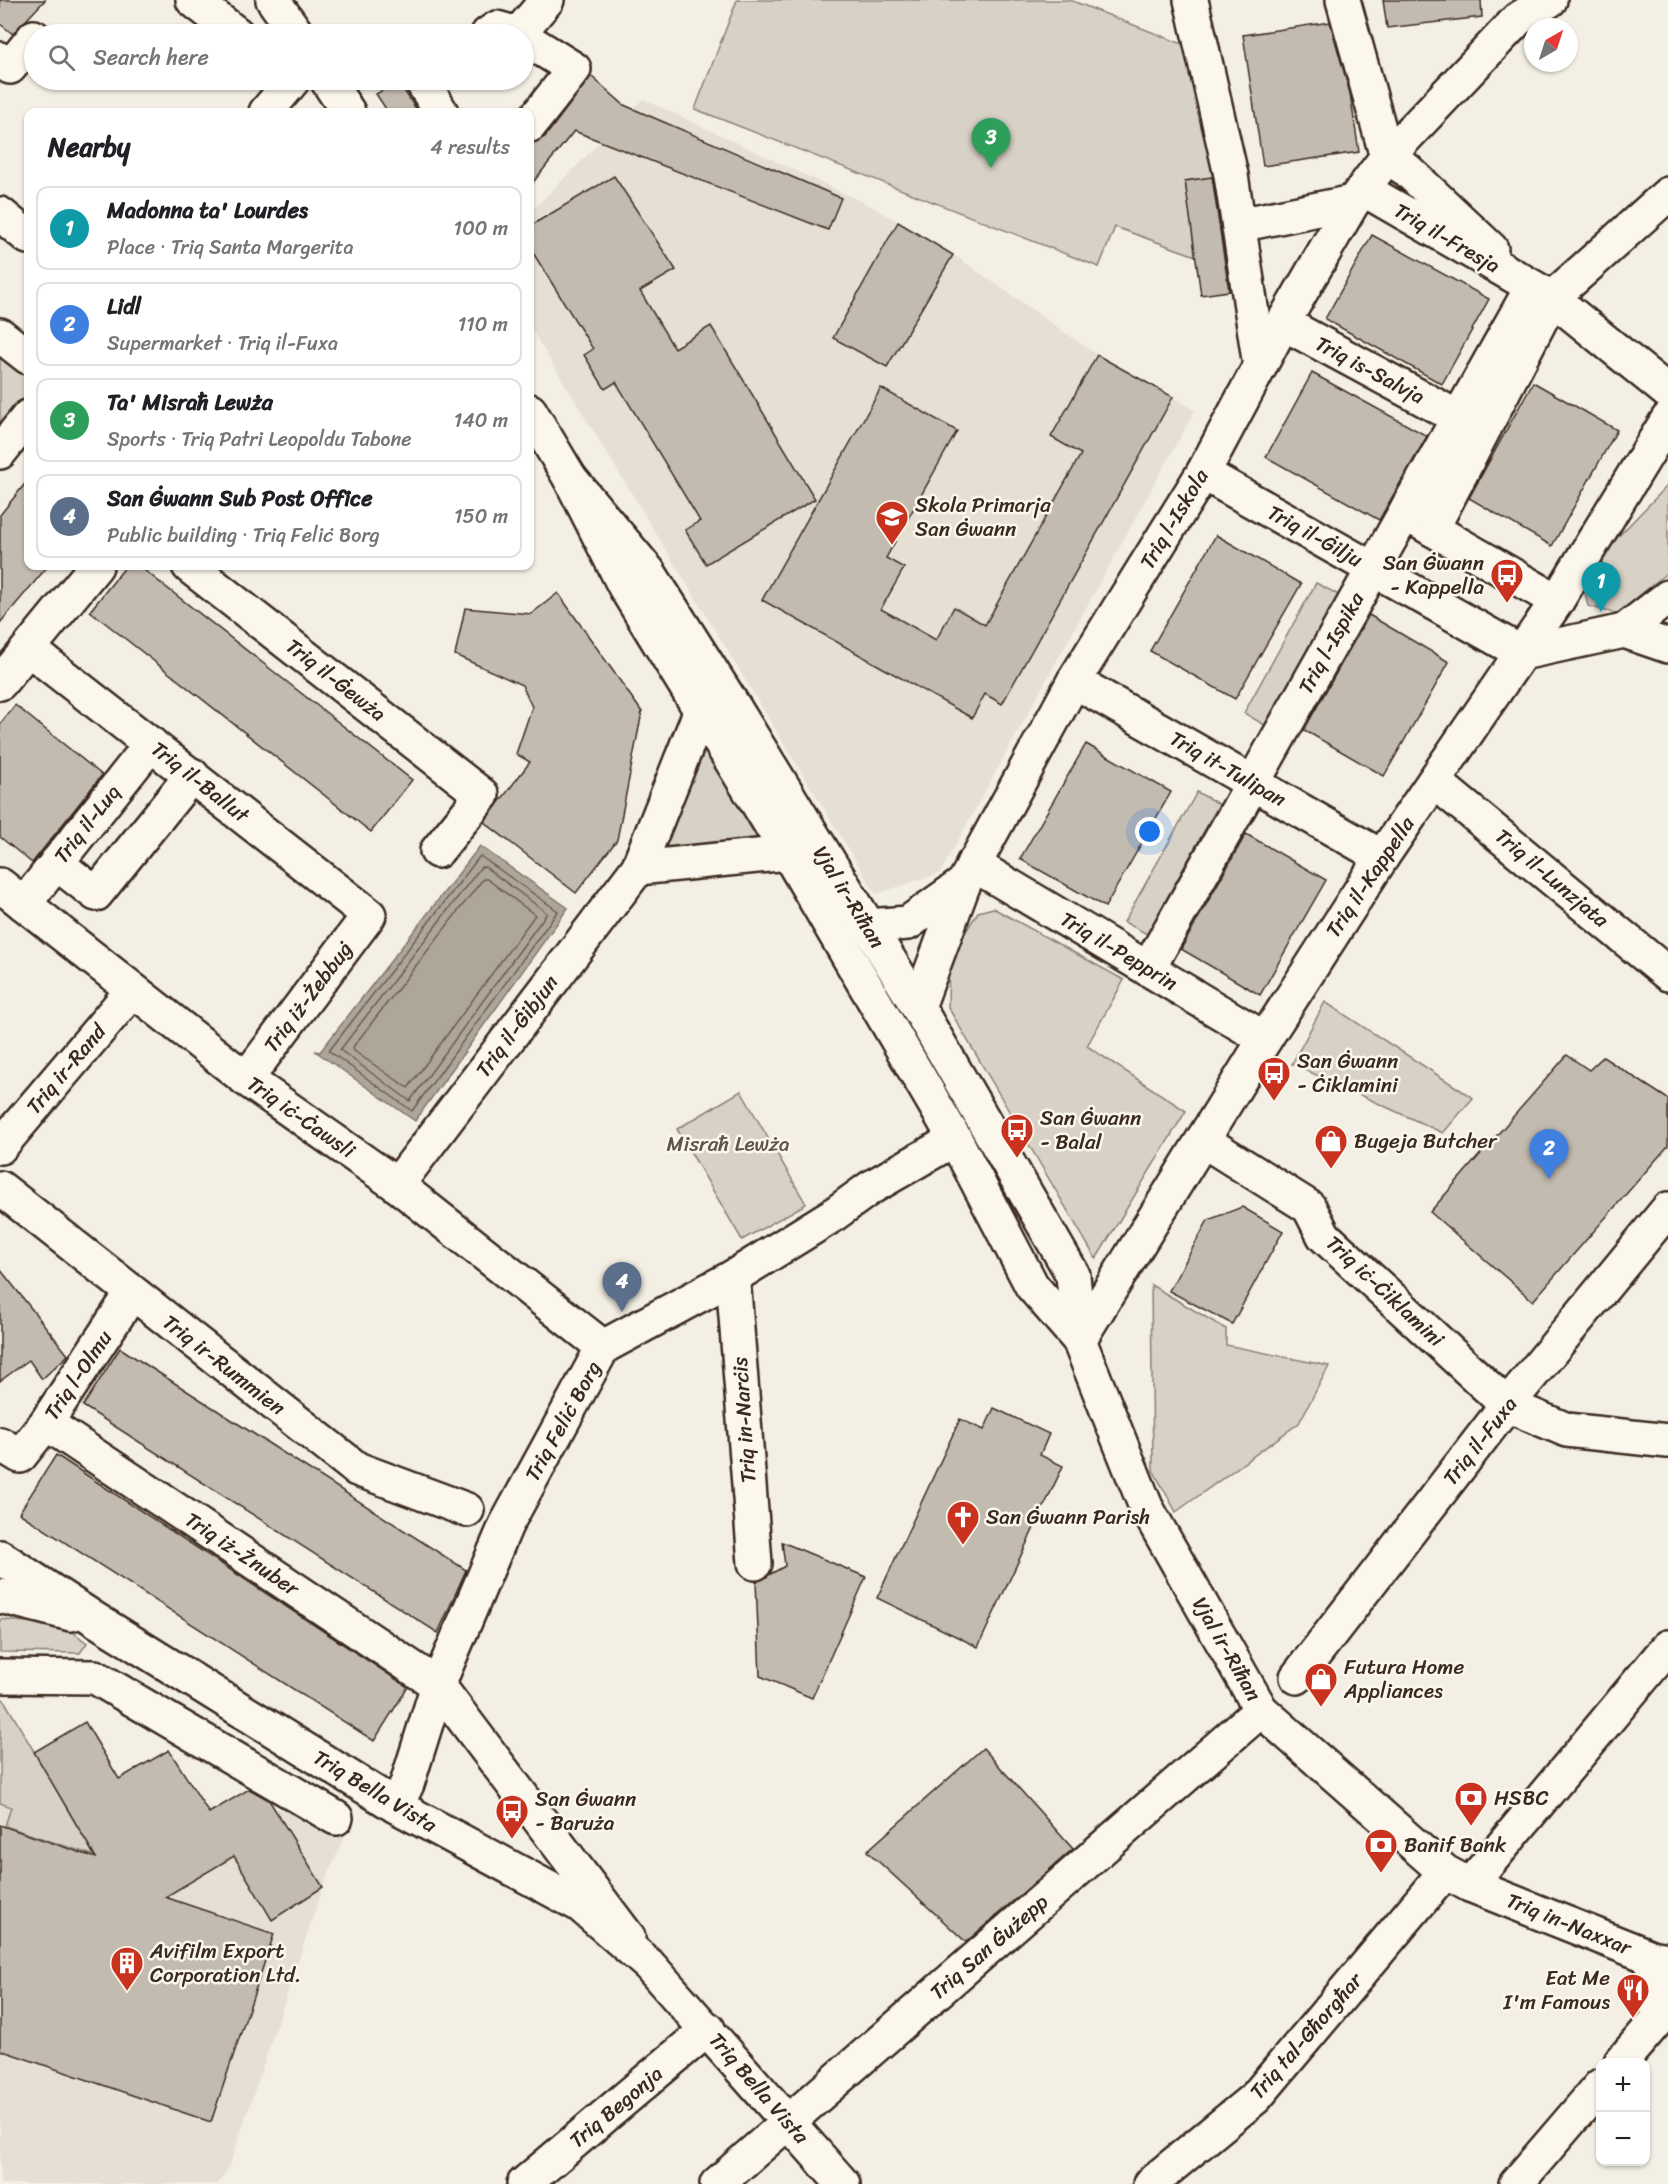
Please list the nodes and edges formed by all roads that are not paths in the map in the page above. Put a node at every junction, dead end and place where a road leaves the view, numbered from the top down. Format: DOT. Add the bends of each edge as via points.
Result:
graph roads {
  1 [pos="193,0"];
  2 [pos="273,0"];
  3 [pos="547,0"];
  4 [pos="1191,0"];
  5 [pos="1343,0"];
  6 [pos="1550,0"];
  7 [pos="1516,9"];
  8 [pos="224,24"];
  9 [pos="290,24"];
  10 [pos="509,24"];
  11 [pos="24,45"];
  12 [pos="534,45"];
  13 [pos="5,63"];
  14 [pos="285,90"];
  15 [pos="334,90"];
  16 [pos="427,90"];
  17 [pos="269,108"];
  18 [pos="345,108"];
  19 [pos="439,108"];
  20 [pos="534,120"];
  21 [pos="1387,157"];
  22 [pos="1668,194"];
  23 [pos="1358,196"];
  24 [pos="0,214"];
  25 [pos="1239,225"];
  26 [pos="24,234"];
  27 [pos="1542,293"];
  28 [pos="1283,323"];
  29 [pos="0,335"];
  30 [pos="24,354"];
  31 [pos="1260,366"];
  32 [pos="1668,392"];
  33 [pos="1457,417"];
  34 [pos="534,418"];
  35 [pos="1668,419"];
  36 [pos="24,422"];
  37 [pos="0,452"];
  38 [pos="1203,473"];
  39 [pos="570,478"];
  40 [pos="1419,521"];
  41 [pos="1372,568"];
  42 [pos="93,570"];
  43 [pos="209,572"];
  44 [pos="1668,597"];
  45 [pos="1557,601"];
  46 [pos="1624,631"];
  47 [pos="1668,646"];
  48 [pos="30,650"];
  49 [pos="1522,653"];
  50 [pos="1074,681"];
  51 [pos="0,683"];
  52 [pos="701,710"];
  53 [pos="151,744"];
  54 [pos="192,776"];
  55 [pos="1435,782"];
  56 [pos="1253,783"];
  57 [pos="437,850"];
  58 [pos="788,853"];
  59 [pos="1382,857"];
  60 [pos="56,863"];
  61 [pos="638,868"];
  62 [pos="969,873"];
  63 [pos="12,894"];
  64 [pos="369,915"];
  65 [pos="867,926"];
  66 [pos="1148,969"];
  67 [pos="1668,974"];
  68 [pos="132,991"];
  69 [pos="918,1007"];
  70 [pos="1265,1039"];
  71 [pos="246,1079"];
  72 [pos="955,1139"];
  73 [pos="1204,1141"];
  74 [pos="0,1147"];
  75 [pos="397,1185"];
  76 [pos="0,1188"];
  77 [pos="1668,1209"];
  78 [pos="733,1277"];
  79 [pos="132,1293"];
  80 [pos="1079,1340"];
  81 [pos="603,1347"];
  82 [pos="1507,1405"];
  83 [pos="46,1423"];
  84 [pos="1668,1440"];
  85 [pos="10,1450"];
  86 [pos="466,1510"];
  87 [pos="0,1557"];
  88 [pos="755,1563"];
  89 [pos="0,1596"];
  90 [pos="96,1620"];
  91 [pos="1668,1647"];
  92 [pos="0,1676"];
  93 [pos="1297,1677"];
  94 [pos="438,1685"];
  95 [pos="1261,1710"];
  96 [pos="396,1806"];
  97 [pos="336,1818"];
  98 [pos="1457,1878"];
  99 [pos="1659,1958"];
  100 [pos="649,1965"];
  101 [pos="1663,2016"];
  102 [pos="708,2029"];
  103 [pos="1625,2058"];
  104 [pos="1596,2091"];
  105 [pos="789,2122"];
  106 [pos="524,2184"];
  107 [pos="717,2184"];
  108 [pos="843,2184"];
  109 [pos="1150,2184"];
  110 [pos="1516,2184"];
  1 -- 8 [label="street"];
  2 -- 9 [label="street"];
  3 -- 10 [label="street"];
  4 -- 25 [label="street"];
  5 -- 21 [label="street"];
  6 -- 7 [label="street, Triq l-Iskola"];
  7 -- 21 [label="street, Triq l-Iskola"];
  11 -- 13 [label="street"];
  12 -- 20 [label="street" via="573,69"];
  14 -- 17 [label="street"];
  15 -- 18 [label="street"];
  16 -- 19 [label="street"];
  21 -- 23 [label="street, Triq l-Iskola"];
  21 -- 27 [label="street, Triq il-Fresja" via="1407,170"];
  22 -- 27 [label="street"];
  23 -- 25 [label="street"];
  23 -- 27 [label="street, Triq il-Fresja"];
  23 -- 28 [label="street, Triq l-Iskola"];
  24 -- 26 [label="street"];
  25 -- 31 [label="street"];
  27 -- 32 [label="street, Triq il-Fresja"];
  27 -- 33 [label="street, Triq l-Ispika"];
  27 -- 40 [label="street, Triq l-Ispika"];
  28 -- 31 [label="street, Triq l-Iskola"];
  28 -- 33 [label="street, Triq is-Salvja"];
  29 -- 30 [label="street"];
  31 -- 38 [label="street, Triq l-Iskola"];
  33 -- 40 [label="street, Triq l-Ispika"];
  34 -- 39 [label="street, Vjal ir-Riħan"];
  35 -- 45 [label="street, Triq il-Kappella"];
  36 -- 37 [label="street"];
  38 -- 41 [label="street, Triq il-Ġilju"];
  38 -- 50 [label="street, Triq l-Iskola"];
  39 -- 52 [label="street, Vjal ir-Riħan" via="625,587"];
  39 -- 65 [label="street, Vjal ir-Riħan" via="648,571"];
  40 -- 41 [label="street, Triq l-Ispika"];
  40 -- 45 [label="street"];
  41 -- 49 [label="street, Triq il-Ġilju"];
  41 -- 56 [label="street, Triq l-Ispika"];
  42 -- 48 [label="street"];
  43 -- 57 [label="street, Triq il-Ġewża" via="482,795"];
  44 -- 46 [label="street"];
  45 -- 49 [label="street, Triq il-Kappella"];
  46 -- 47 [label="street"];
  46 -- 49 [label="street"];
  48 -- 51 [label="street"];
  48 -- 53 [label="street, Triq il-Ballut"];
  49 -- 55 [label="street, Triq il-Kappella"];
  50 -- 56 [label="street, Triq it-Tulipan"];
  50 -- 62 [label="street, Triq l-Iskola"];
  52 -- 58 [label="street, Vjal ir-Riħan"];
  52 -- 61 [label="street, Triq il-Ġibjun"];
  53 -- 54 [label="street, Triq il-Ballut"];
  53 -- 60 [label="street, Triq il-Luq"];
  54 -- 60 [label="street" via="96,894"];
  54 -- 64 [label="street, Triq il-Ballut"];
  55 -- 59 [label="street, Triq il-Kappella"];
  55 -- 67 [label="street, Triq il-Lunzjata"];
  56 -- 59 [label="street, Triq it-Tulipan"];
  56 -- 66 [label="street, Triq l-Ispika"];
  58 -- 61 [label="street"];
  58 -- 72 [label="street, Vjal ir-Riħan"];
  59 -- 70 [label="street, Triq il-Kappella"];
  60 -- 63 [label="street, Triq il-Luq"];
  61 -- 75 [label="street, Triq il-Ġibjun"];
  62 -- 65 [label="street" via="908,923"];
  62 -- 66 [label="street, Triq il-Pepprin"];
  62 -- 69 [label="street, Triq l-Iskola"];
  63 -- 68 [label="street, Triq iċ-Ċawsli"];
  64 -- 71 [label="street, Triq iż-Żebbuġ"];
  65 -- 69 [label="street, Vjal ir-Riħan"];
  66 -- 70 [label="street, Triq il-Pepprin"];
  68 -- 71 [label="street, Triq iċ-Ċawsli"];
  68 -- 74 [label="street, Triq ir-Rand"];
  69 -- 80 [label="street, Vjal ir-Riħan" via="1073,1275"];
  70 -- 73 [label="street, Triq il-Kappella"];
  71 -- 75 [label="street, Triq iċ-Ċawsli"];
  72 -- 78 [label="street, Triq Feliċ Borg" via="870,1188"];
  72 -- 80 [label="street, Vjal ir-Riħan" via="1032,1286"];
  73 -- 80 [label="street, Triq il-Kappella"];
  73 -- 82 [label="street, Triq iċ-Ċiklamini" via="1309,1207 1323,1236"];
  75 -- 81 [label="street, Triq iċ-Ċawsli"];
  76 -- 79 [label="street, Triq ir-Rummien"];
  77 -- 82 [label="street, Triq il-Fuxa"];
  78 -- 81 [label="street, Triq Feliċ Borg"];
  78 -- 88 [label="street, Triq in-Narċis"];
  79 -- 83 [label="street, Triq l-Olmu"];
  79 -- 86 [label="street, Triq ir-Rummien" via="357,1469"];
  80 -- 95 [label="street, Vjal ir-Riħan" via="1146,1507"];
  81 -- 94 [label="street, Triq Feliċ Borg" via="506,1525"];
  82 -- 84 [label="street, Triq iċ-Ċiklamini" via="1567,1430"];
  82 -- 93 [label="street, Triq il-Fuxa"];
  83 -- 85 [label="street, Triq l-Olmu"];
  83 -- 94 [label="street, Triq iż-Żnuber"];
  87 -- 90 [label="street, Triq Bella Vista"];
  89 -- 90 [label="street, Triq Bella Vista"];
  90 -- 96 [label="street, Triq Bella Vista"];
  91 -- 98 [label="street, Triq tal-Għorgħar"];
  92 -- 97 [label="street" via="95,1677"];
  94 -- 96 [label="street, Triq Feliċ Borg" via="407,1784"];
  94 -- 100 [label="street, Triq Bella Vista"];
  95 -- 98 [label="street, Vjal ir-Riħan"];
  95 -- 105 [label="street, Triq San Ġużepp"];
  96 -- 100 [label="street, Triq Bella Vista" via="580,1905"];
  98 -- 99 [label="street, Triq in-Naxxar"];
  98 -- 109 [label="street, Triq tal-Għorgħar" via="1256,2097"];
  99 -- 101 [label="street"];
  100 -- 102 [label="street, Triq Bella Vista"];
  101 -- 103 [label="street"];
  102 -- 105 [label="street, Triq Bella Vista"];
  102 -- 106 [label="street, Triq Begonja"];
  104 -- 110 [label="street"];
  105 -- 107 [label="street, Triq San Ġużepp"];
  105 -- 108 [label="street, Triq Bella Vista"];
}
